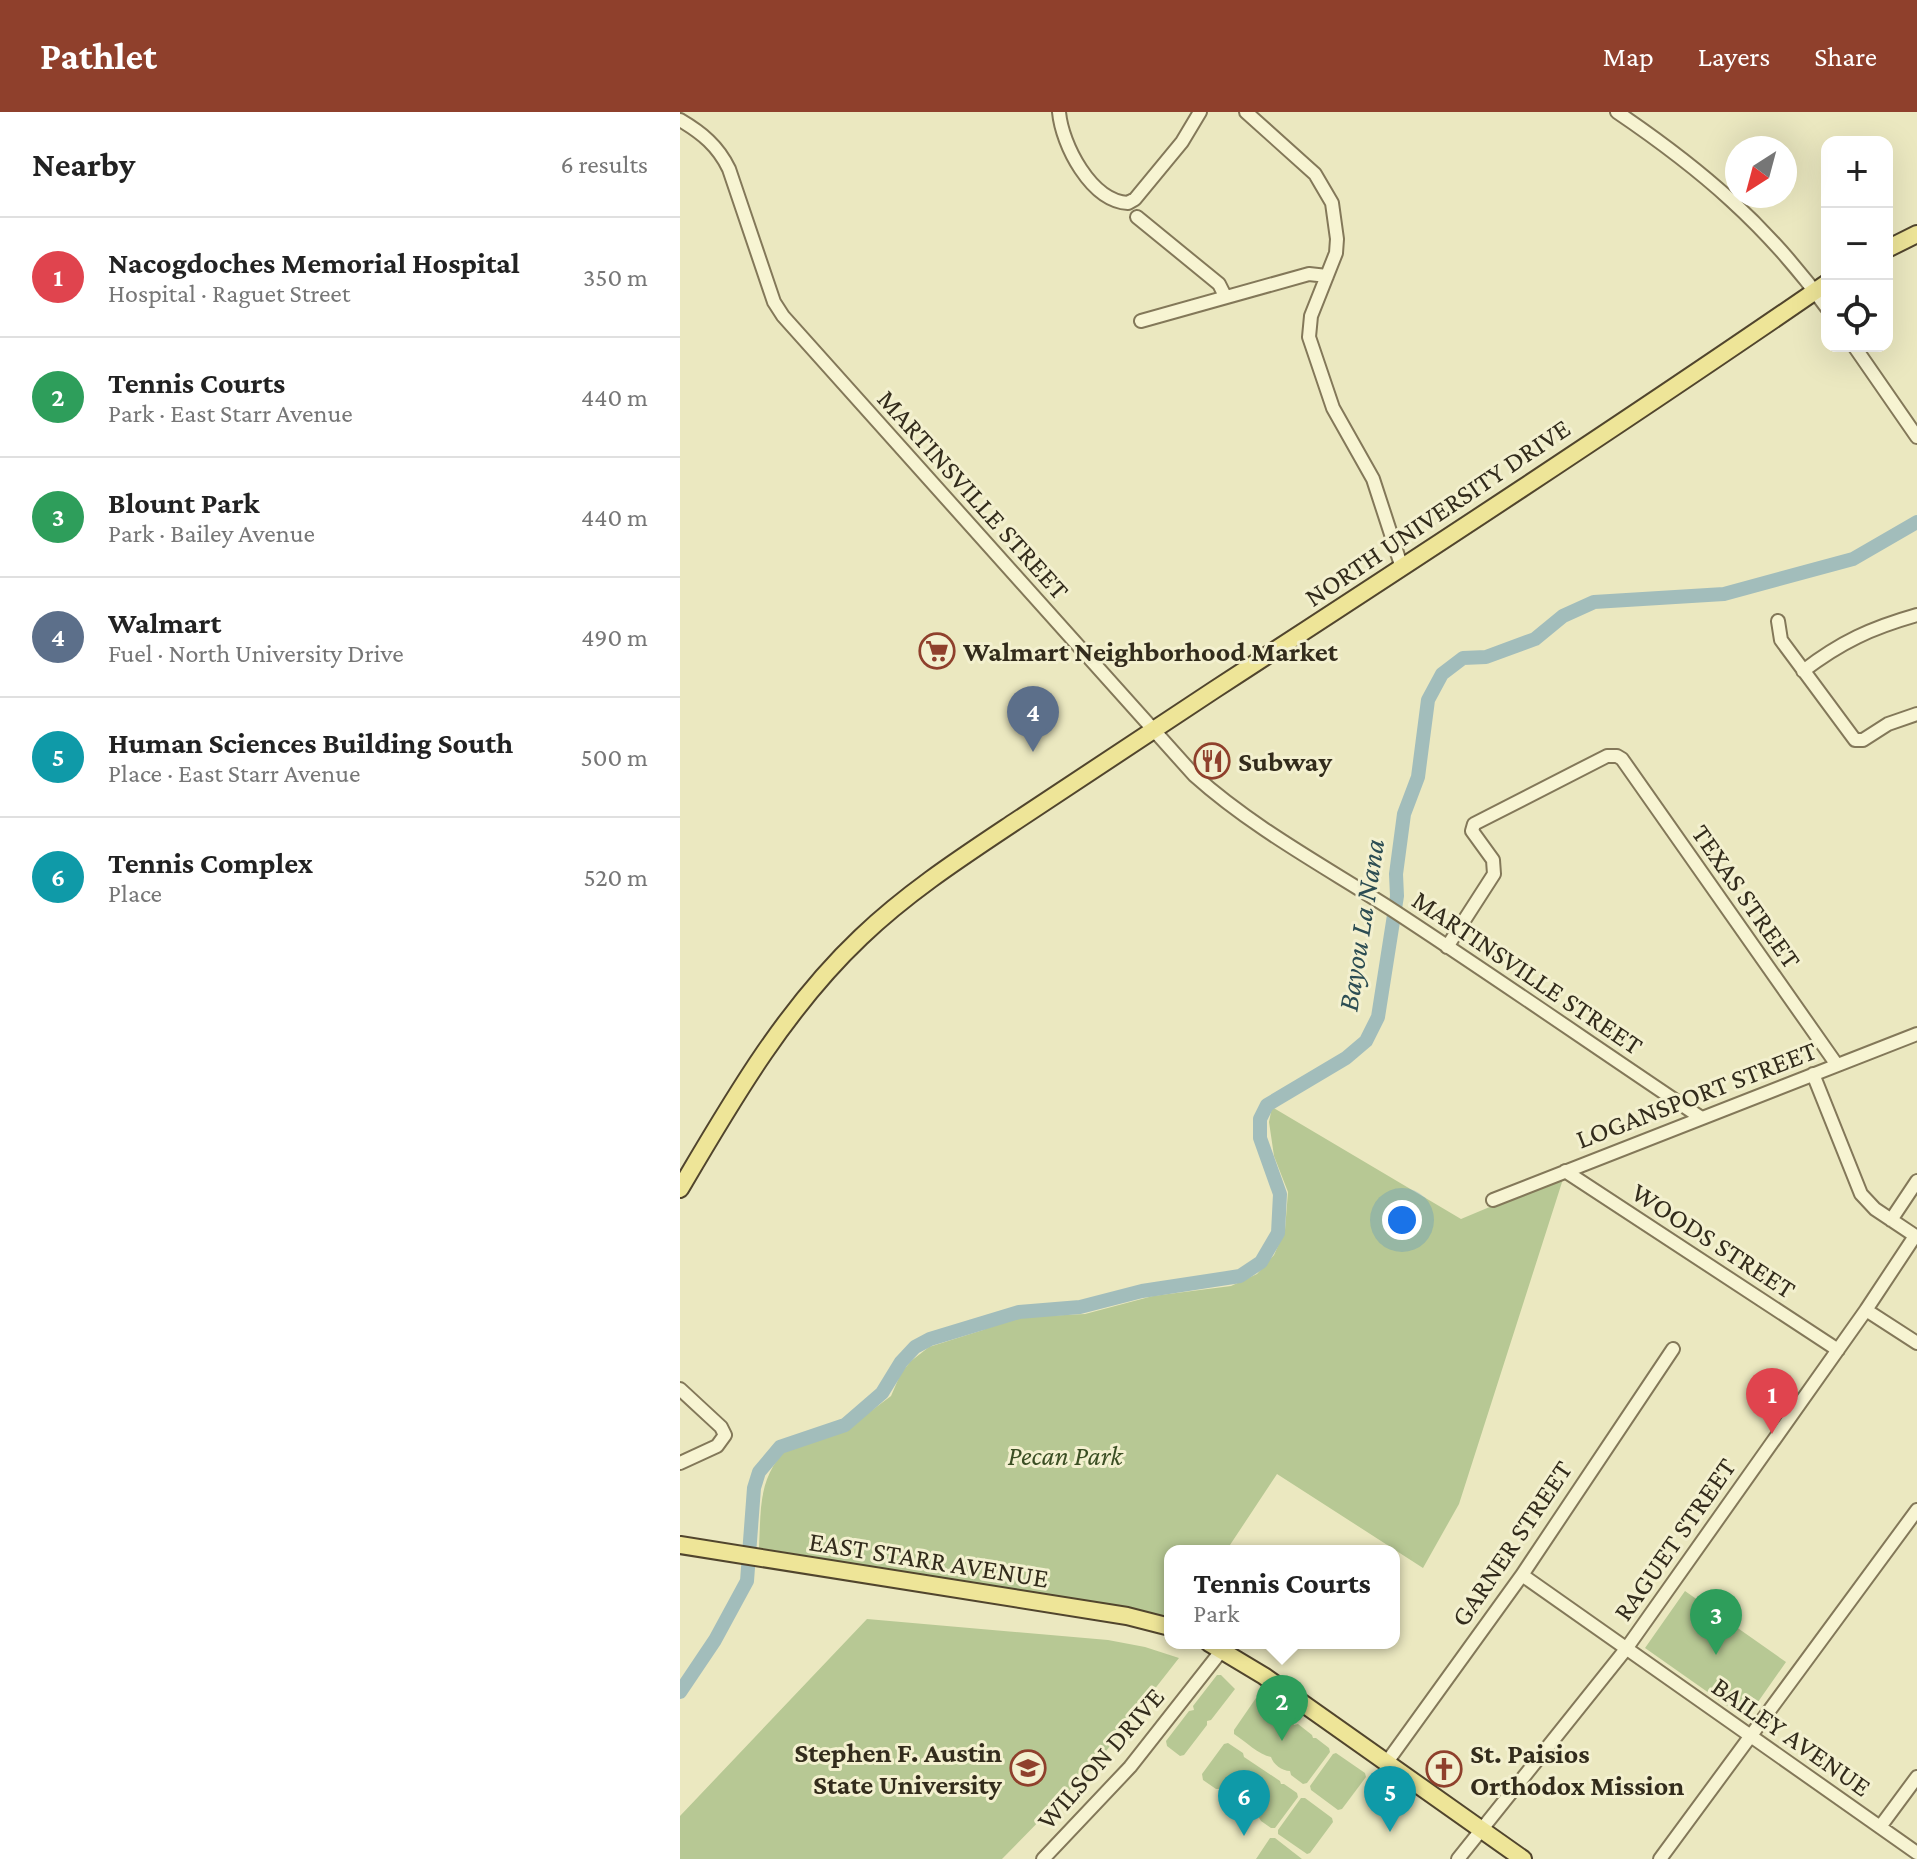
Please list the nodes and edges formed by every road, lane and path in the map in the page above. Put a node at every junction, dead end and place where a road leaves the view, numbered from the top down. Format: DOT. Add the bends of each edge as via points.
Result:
graph roads {
  1 [pos="1059,112"];
  2 [pos="1200,112"];
  3 [pos="1246,112"];
  4 [pos="1617,112"];
  5 [pos="680,120"];
  6 [pos="1137,217"];
  7 [pos="1917,234"];
  8 [pos="1893,246"];
  9 [pos="1327,276"];
  10 [pos="1821,287"];
  11 [pos="1225,296"];
  12 [pos="1141,321"];
  13 [pos="1858,352"];
  14 [pos="1917,437"];
  15 [pos="1402,568"];
  16 [pos="1917,615"];
  17 [pos="1778,621"];
  18 [pos="1803,671"];
  19 [pos="1917,714"];
  20 [pos="1153,730"];
  21 [pos="1447,947"];
  22 [pos="1917,1034"];
  23 [pos="1837,1065"];
  24 [pos="1813,1074"];
  25 [pos="1700,1117"];
  26 [pos="1565,1171"];
  27 [pos="1917,1181"];
  28 [pos="680,1189"];
  29 [pos="1493,1200"];
  30 [pos="1891,1220"];
  31 [pos="1916,1236"];
  32 [pos="1866,1310"];
  33 [pos="1917,1343"];
  34 [pos="1673,1349"];
  35 [pos="1838,1350"];
  36 [pos="680,1389"];
  37 [pos="680,1463"];
  38 [pos="1917,1510"];
  39 [pos="680,1545"];
  40 [pos="1522,1575"];
  41 [pos="1164,1625"];
  42 [pos="1213,1649"];
  43 [pos="1220,1649"];
  44 [pos="1626,1649"];
  45 [pos="1749,1735"];
  46 [pos="1387,1762"];
  47 [pos="1917,1777"];
  48 [pos="1880,1827"];
  49 [pos="1480,1828"];
  50 [pos="1917,1853"];
  51 [pos="1043,1859"];
  52 [pos="1458,1859"];
  53 [pos="1523,1859"];
  54 [pos="1660,1859"];
  1 -- 2 [label="street" via="1065,142 1080,168 1110,197 1128,203 1175,152"];
  3 -- 9 [label="street" via="1307,166 1327,192 1337,239"];
  4 -- 10 [label="street" via="1715,184"];
  5 -- 20 [label="street, MARTINSVILLE STREET" via="722,154 783,316"];
  6 -- 11 [label="street" via="1219,284"];
  7 -- 8 [label="main road"];
  9 -- 11 [label="street" via="1309,274"];
  9 -- 15 [label="street" via="1311,316 1309,337 1333,408 1373,479"];
  10 -- 15 [label="main road, NORTH UNIVERSITY DRIVE"];
  11 -- 12 [label="street"];
  13 -- 14 [label="street"];
  15 -- 20 [label="main road, NORTH UNIVERSITY DRIVE"];
  16 -- 18 [label="street" via="1848,639"];
  17 -- 18 [label="street" via="1781,640"];
  18 -- 19 [label="street" via="1855,740"];
  20 -- 21 [label="street, MARTINSVILLE STREET" via="1220,799"];
  20 -- 28 [label="main road, NORTH UNIVERSITY DRIVE" via="936,875 860,938 776,1033"];
  21 -- 23 [label="street, TEXAS STREET" via="1494,874 1493,860 1472,831 1474,824 1607,756 1617,756"];
  21 -- 25 [label="street, MARTINSVILLE STREET"];
  22 -- 23 [label="street, LOGANSPORT STREET"];
  23 -- 24 [label="street, LOGANSPORT STREET"];
  24 -- 25 [label="street, LOGANSPORT STREET"];
  24 -- 30 [label="street" via="1857,1187"];
  25 -- 26 [label="street, LOGANSPORT STREET"];
  26 -- 29 [label="street, LOGANSPORT STREET"];
  26 -- 35 [label="street, WOODS STREET"];
  27 -- 30 [label="street"];
  30 -- 31 [label="street"];
  31 -- 32 [label="street, RAGUET STREET"];
  32 -- 33 [label="street"];
  32 -- 35 [label="street, RAGUET STREET"];
  34 -- 40 [label="street, GARNER STREET"];
  35 -- 44 [label="street, RAGUET STREET"];
  36 -- 37 [label="street" via="725,1435 717,1446"];
  38 -- 45 [label="street"];
  39 -- 41 [label="main road, EAST STARR AVENUE"];
  40 -- 44 [label="street, BAILEY AVENUE"];
  40 -- 46 [label="street, GARNER STREET"];
  42 -- 51 [label="street, WILSON DRIVE" via="1130,1767"];
  43 -- 46 [label="main road"];
  44 -- 45 [label="street, BAILEY AVENUE"];
  44 -- 49 [label="street, RAGUET STREET"];
  45 -- 48 [label="street, BAILEY AVENUE"];
  45 -- 54 [label="street"];
  46 -- 49 [label="main road"];
  47 -- 48 [label="street"];
  48 -- 50 [label="street, BAILEY AVENUE"];
  49 -- 52 [label="street, RAGUET STREET"];
  49 -- 53 [label="main road"];
}
